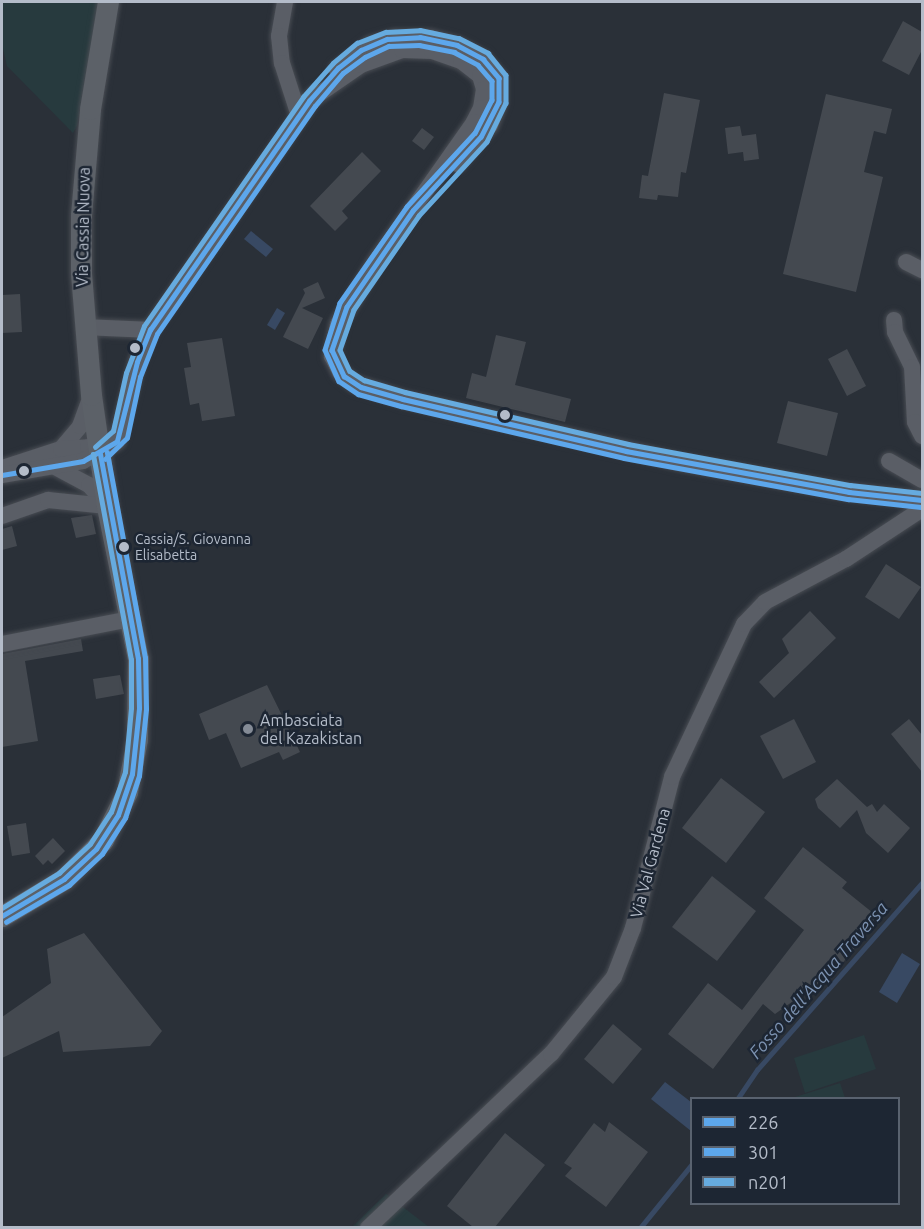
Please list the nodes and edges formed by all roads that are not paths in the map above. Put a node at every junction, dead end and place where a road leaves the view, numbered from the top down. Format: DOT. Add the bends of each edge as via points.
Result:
graph roads {
  1 [pos="108,2"];
  2 [pos="285,2"];
  3 [pos="299,116"];
  4 [pos="906,262"];
  5 [pos="922,270"];
  6 [pos="894,320"];
  7 [pos="85,327"];
  8 [pos="150,330"];
  9 [pos="91,395"];
  10 [pos="922,436"];
  11 [pos="62,450"];
  12 [pos="100,453"];
  13 [pos="889,460"];
  14 [pos="55,467"];
  15 [pos="2,468"];
  16 [pos="2,475"];
  17 [pos="922,480"];
  18 [pos="922,500"];
  19 [pos="107,506"];
  20 [pos="922,509"];
  21 [pos="2,516"];
  22 [pos="131,619"];
  23 [pos="2,644"];
  24 [pos="2,916"];
  25 [pos="368,1227"];
  1 -- 7 [label="main road, Via Cassia Nuova" via="96,57 84,165 80,244"];
  2 -- 3 [label="street" via="279,36 282,63"];
  3 -- 8 [label="street"];
  3 -- 18 [label="street" via="352,56 387,39 430,38 457,45 489,64 500,84 493,120 413,211 356,290 333,336 334,362 355,384 402,399 680,462 849,492"];
  4 -- 5 [label="street"];
  6 -- 10 [label="street" via="895,332 912,367 915,422"];
  7 -- 8 [label="street"];
  7 -- 9 [label="main road, Via Cassia Nuova"];
  8 -- 12 [label="street" via="134,375 120,435"];
  9 -- 11 [label="street" via="80,426"];
  9 -- 12 [label="main road, Via Cassia Nuova"];
  11 -- 12 [label="street" via="88,447"];
  11 -- 15 [label="street"];
  12 -- 14 [label="street"];
  12 -- 19 [label="main road, Via Cassia Nuova"];
  13 -- 17 [label="street"];
  14 -- 16 [label="street"];
  14 -- 19 [label="street" via="89,485"];
  19 -- 21 [label="street" via="48,500"];
  19 -- 22 [label="main road, Via Cassia Nuova"];
  20 -- 25 [label="street, Via Val Gardena" via="846,559 765,602 744,624 672,777 628,944 609,984 551,1054"];
  22 -- 23 [label="street"];
  22 -- 24 [label="main road, Via Cassia Nuova" via="139,668 139,718 132,774 118,815 96,849 71,873"];
}
